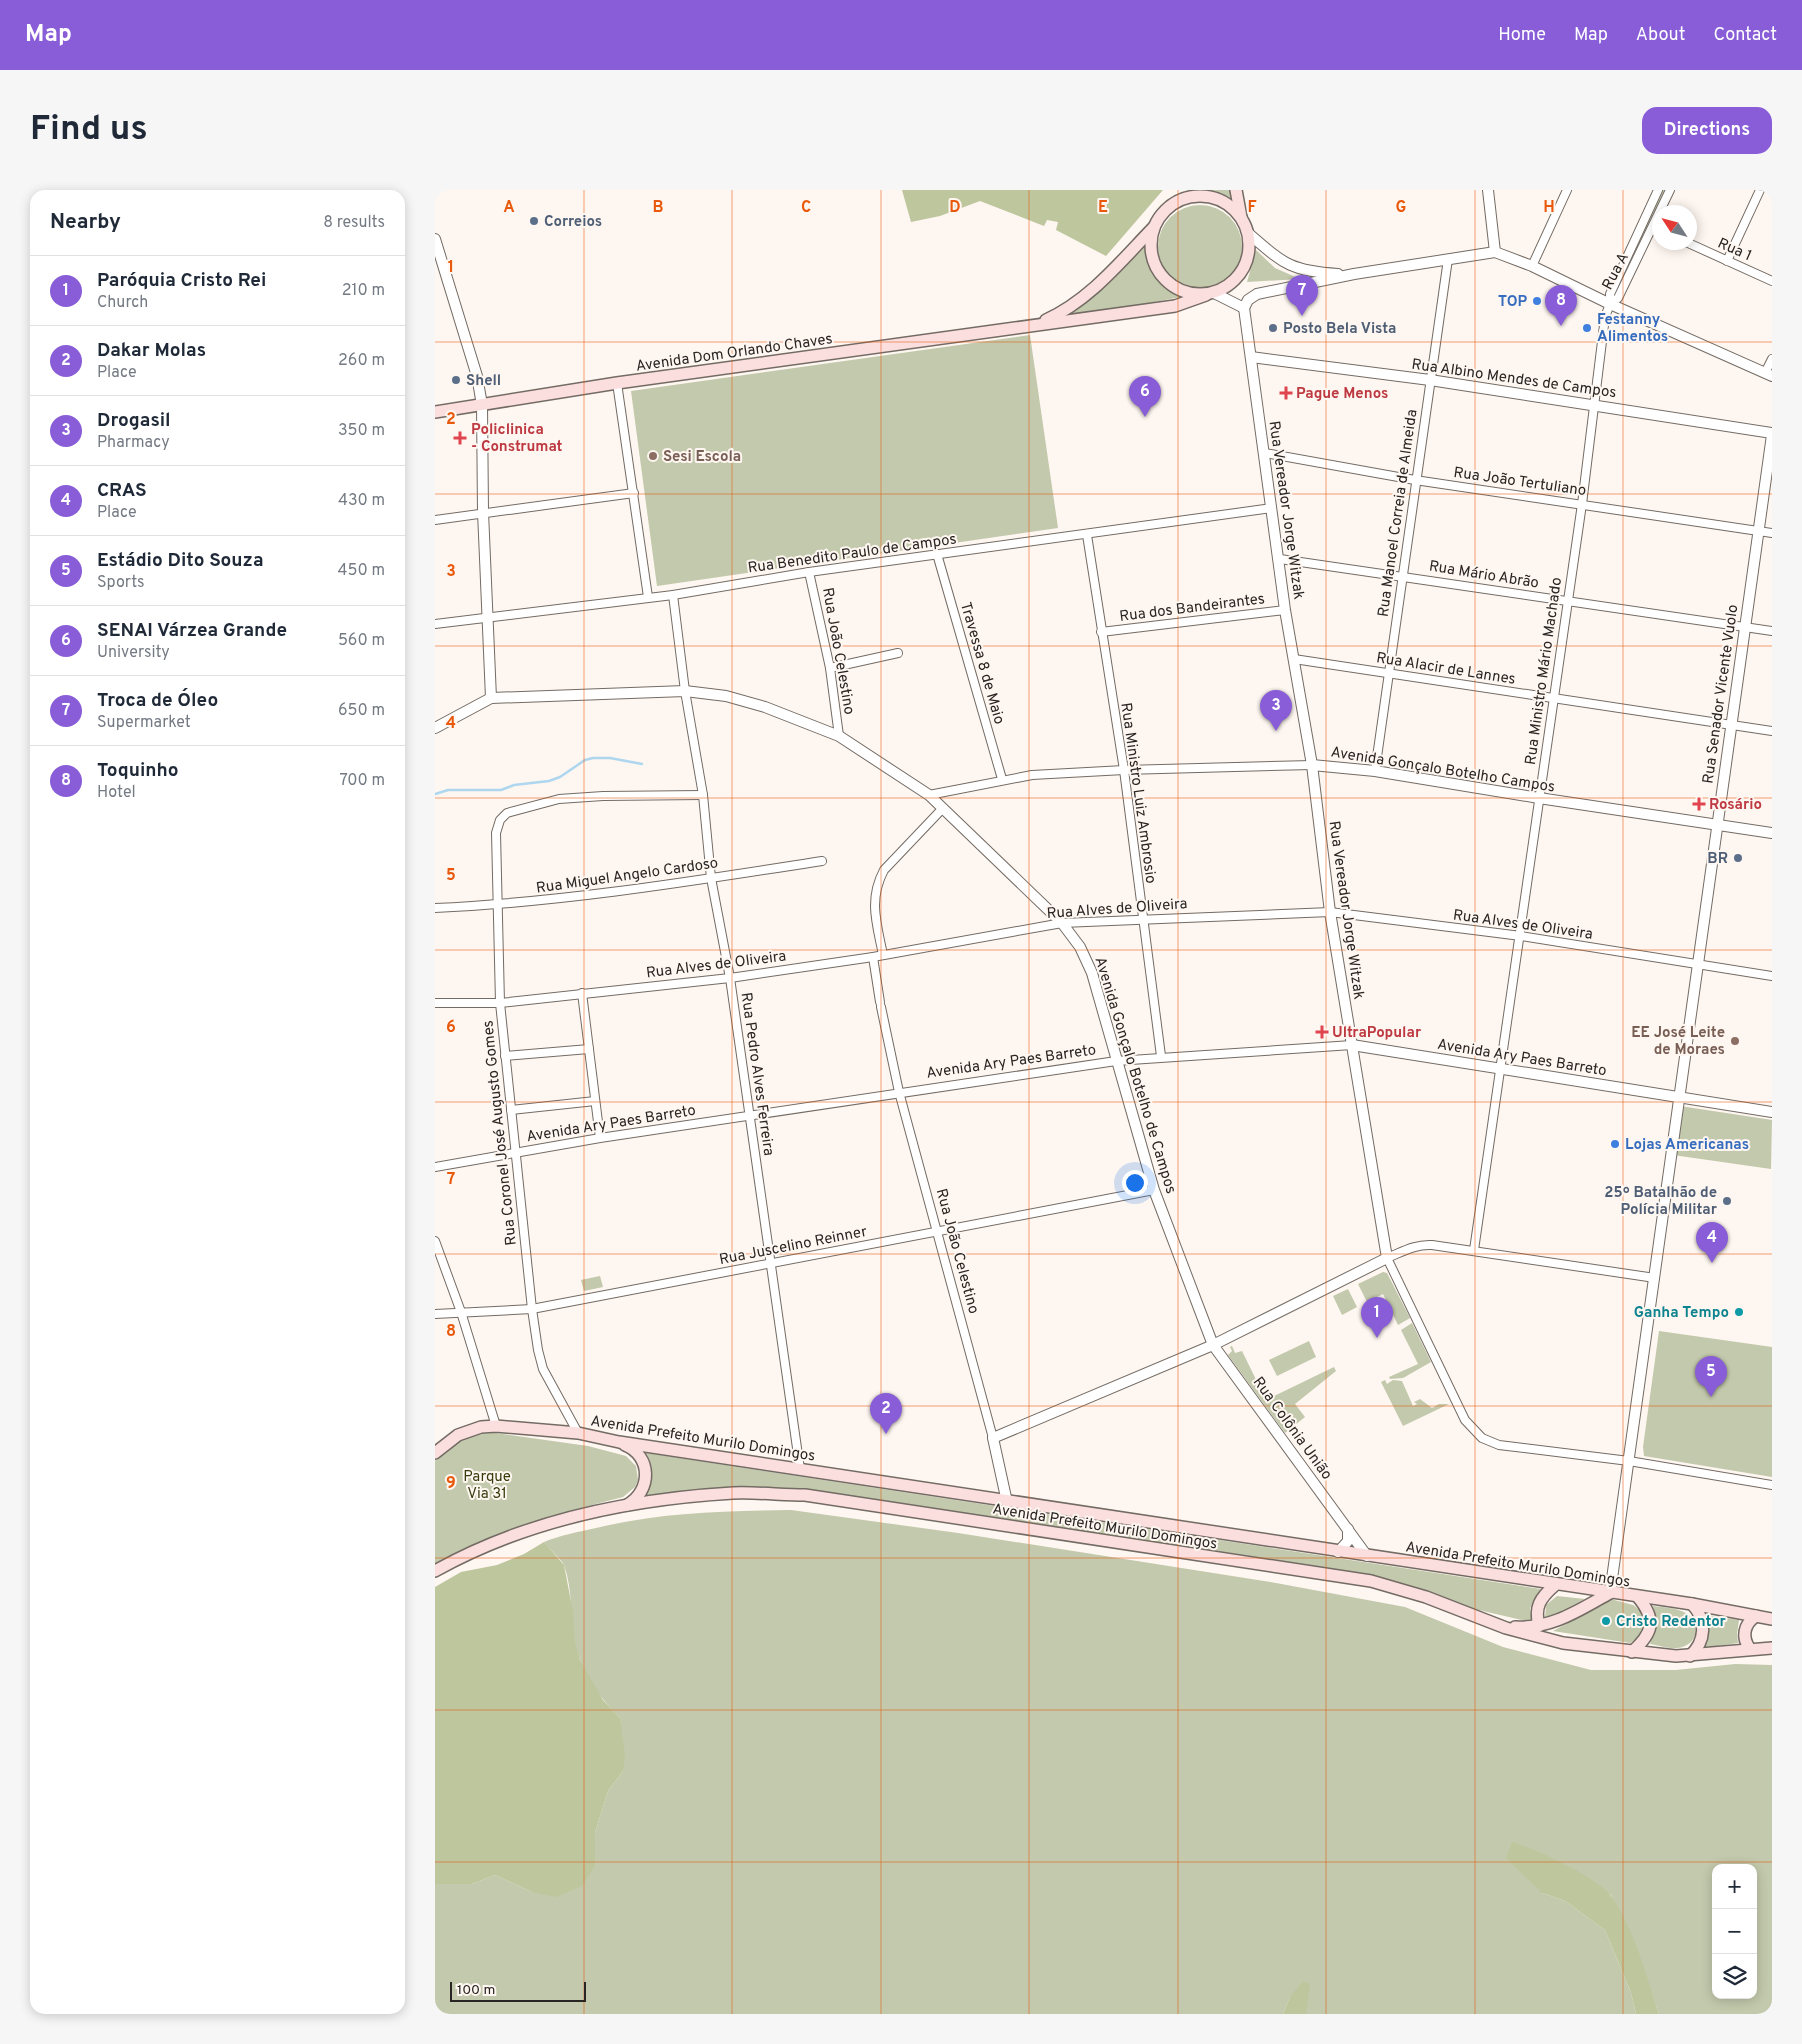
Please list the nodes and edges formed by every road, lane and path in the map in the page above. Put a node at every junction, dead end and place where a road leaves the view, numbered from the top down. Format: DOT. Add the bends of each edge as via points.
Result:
graph roads {
  1 [pos="1186,190"];
  2 [pos="1236,190"];
  3 [pos="1488,190"];
  4 [pos="1567,190"];
  5 [pos="1658,190"];
  6 [pos="1670,190"];
  7 [pos="1760,190"];
  8 [pos="1177,202"];
  9 [pos="1664,205"];
  10 [pos="1242,219"];
  11 [pos="1156,224"];
  12 [pos="1248,233"];
  13 [pos="1652,235"];
  14 [pos="435,239"];
  15 [pos="1697,247"];
  16 [pos="1495,252"];
  17 [pos="1448,259"];
  18 [pos="1727,261"];
  19 [pos="1532,266"];
  20 [pos="1354,274"];
  21 [pos="1772,281"];
  22 [pos="1210,294"];
  23 [pos="1610,304"];
  24 [pos="1244,308"];
  25 [pos="1036,325"];
  26 [pos="1251,357"];
  27 [pos="1772,359"];
  28 [pos="1769,375"];
  29 [pos="1430,380"];
  30 [pos="617,383"];
  31 [pos="1594,404"];
  32 [pos="482,405"];
  33 [pos="435,412"];
  34 [pos="1772,434"];
  35 [pos="1265,454"];
  36 [pos="1415,480"];
  37 [pos="633,493"];
  38 [pos="1582,504"];
  39 [pos="1272,508"];
  40 [pos="483,512"];
  41 [pos="435,520"];
  42 [pos="1758,530"];
  43 [pos="1772,532"];
  44 [pos="1087,534"];
  45 [pos="937,554"];
  46 [pos="1280,559"];
  47 [pos="809,572"];
  48 [pos="1402,576"];
  49 [pos="673,595"];
  50 [pos="647,597"];
  51 [pos="1568,601"];
  52 [pos="1285,610"];
  53 [pos="488,617"];
  54 [pos="435,624"];
  55 [pos="1745,627"];
  56 [pos="1772,631"];
  57 [pos="1101,632"];
  58 [pos="898,653"];
  59 [pos="1294,659"];
  60 [pos="830,668"];
  61 [pos="1389,673"];
  62 [pos="685,692"];
  63 [pos="491,698"];
  64 [pos="1554,698"];
  65 [pos="1732,725"];
  66 [pos="435,728"];
  67 [pos="1772,731"];
  68 [pos="839,736"];
  69 [pos="1312,765"];
  70 [pos="1124,770"];
  71 [pos="1375,771"];
  72 [pos="1002,779"];
  73 [pos="929,794"];
  74 [pos="703,795"];
  75 [pos="1539,798"];
  76 [pos="943,808"];
  77 [pos="1716,825"];
  78 [pos="1772,833"];
  79 [pos="822,860"];
  80 [pos="711,878"];
  81 [pos="435,906"];
  82 [pos="496,906"];
  83 [pos="1330,912"];
  84 [pos="1143,918"];
  85 [pos="1062,923"];
  86 [pos="1521,936"];
  87 [pos="883,955"];
  88 [pos="873,957"];
  89 [pos="1697,964"];
  90 [pos="1772,976"];
  91 [pos="731,978"];
  92 [pos="582,993"];
  93 [pos="500,1002"];
  94 [pos="435,1003"];
  95 [pos="1352,1045"];
  96 [pos="589,1049"];
  97 [pos="505,1056"];
  98 [pos="1161,1056"];
  99 [pos="1116,1061"];
  100 [pos="1502,1069"];
  101 [pos="899,1092"];
  102 [pos="1679,1097"];
  103 [pos="595,1101"];
  104 [pos="511,1110"];
  105 [pos="1772,1112"];
  106 [pos="750,1117"];
  107 [pos="600,1138"];
  108 [pos="517,1152"];
  109 [pos="435,1167"];
  110 [pos="1154,1190"];
  111 [pos="937,1230"];
  112 [pos="435,1241"];
  113 [pos="1474,1250"];
  114 [pos="1387,1258"];
  115 [pos="773,1264"];
  116 [pos="1655,1278"];
  117 [pos="532,1309"];
  118 [pos="461,1312"];
  119 [pos="435,1314"];
  120 [pos="1213,1345"];
  121 [pos="497,1426"];
  122 [pos="578,1433"];
  123 [pos="993,1438"];
  124 [pos="619,1442"];
  125 [pos="435,1453"];
  126 [pos="1629,1462"];
  127 [pos="800,1469"];
  128 [pos="1772,1484"];
  129 [pos="1007,1502"];
  130 [pos="623,1506"];
  131 [pos="1348,1529"];
  132 [pos="1338,1552"];
  133 [pos="1367,1556"];
  134 [pos="435,1571"];
  135 [pos="1555,1585"];
  136 [pos="1610,1593"];
  137 [pos="1638,1597"];
  138 [pos="1692,1604"];
  139 [pos="1755,1616"];
  140 [pos="1772,1619"];
  141 [pos="1499,1626"];
  142 [pos="1539,1626"];
  143 [pos="1772,1648"];
  144 [pos="1750,1649"];
  145 [pos="1633,1652"];
  146 [pos="1689,1656"];
  1 -- 8 [label="main road"];
  2 -- 10 [label="main road"];
  3 -- 16 [label="street"];
  4 -- 19 [label="street"];
  5 -- 23 [label="street, Rua A" via="1610,294"];
  6 -- 9 [label="street, Rua A"];
  7 -- 18 [label="street"];
  8 -- 10 [label="main road" via="1191,197 1212,198 1232,208"];
  8 -- 11 [label="main road"];
  10 -- 12 [label="main road"];
  11 -- 22 [label="main road" via="1152,240 1158,270 1181,290"];
  11 -- 25 [label="main road, Avenida Dom Orlando Chaves" via="1106,277 1073,306"];
  12 -- 20 [label="street" via="1283,262 1297,269"];
  12 -- 22 [label="main road" via="1248,256 1243,268 1227,286"];
  13 -- 23 [label="street, Rua A" via="1618,298"];
  14 -- 32 [label="street" via="477,376"];
  15 -- 18 [label="street, Rua 1"];
  16 -- 17 [label="street"];
  16 -- 19 [label="street"];
  17 -- 20 [label="street"];
  17 -- 29 [label="street, Rua Manoel Correia de Almeida"];
  18 -- 21 [label="street, Rua 1"];
  19 -- 23 [label="street"];
  20 -- 24 [label="street" via="1257,294 1248,300"];
  22 -- 24 [label="street"];
  22 -- 25 [label="main road, Avenida Dom Orlando Chaves" via="1175,306"];
  23 -- 28 [label="street"];
  23 -- 31 [label="street, Rua Ministro Mário Machado" via="1605,317"];
  24 -- 26 [label="street, Rua Vereador Jorge Witzak"];
  25 -- 30 [label="main road, Avenida Dom Orlando Chaves"];
  26 -- 29 [label="street, Rua Albino Mendes de Campos"];
  26 -- 35 [label="street, Rua Vereador Jorge Witzak"];
  27 -- 28 [label="street"];
  29 -- 31 [label="street, Rua Albino Mendes de Campos"];
  29 -- 36 [label="street, Rua Manoel Correia de Almeida"];
  30 -- 32 [label="main road, Avenida Dom Orlando Chaves"];
  30 -- 37 [label="street"];
  31 -- 34 [label="street, Rua Albino Mendes de Campos"];
  31 -- 38 [label="street, Rua Ministro Mário Machado"];
  32 -- 33 [label="main road, Avenida Dom Orlando Chaves"];
  32 -- 40 [label="street"];
  34 -- 42 [label="street, Rua Senador Vicente Vuolo"];
  35 -- 36 [label="street, Rua João Tertuliano"];
  35 -- 39 [label="street, Rua Vereador Jorge Witzak"];
  36 -- 38 [label="street, Rua João Tertuliano"];
  36 -- 48 [label="street, Rua Manoel Correia de Almeida"];
  37 -- 40 [label="street"];
  37 -- 50 [label="street"];
  38 -- 42 [label="street, Rua João Tertuliano"];
  38 -- 51 [label="street, Rua Ministro Mário Machado"];
  39 -- 44 [label="street, Rua Benedito Paulo de Campos"];
  39 -- 46 [label="street, Rua Vereador Jorge Witzak"];
  40 -- 41 [label="street"];
  40 -- 53 [label="street"];
  42 -- 43 [label="street, Rua João Tertuliano"];
  42 -- 55 [label="street, Rua Senador Vicente Vuolo"];
  44 -- 45 [label="street, Rua Benedito Paulo de Campos"];
  44 -- 57 [label="street, Rua Ministro Luiz Ambrosio"];
  45 -- 47 [label="street, Rua Benedito Paulo de Campos"];
  45 -- 72 [label="street, Travessa 8 de Maio"];
  46 -- 48 [label="street, Rua Mário Abrão"];
  46 -- 52 [label="street, Rua Vereador Jorge Witzak"];
  47 -- 49 [label="street, Rua Benedito Paulo de Campos"];
  47 -- 60 [label="street, Rua João Celestino"];
  48 -- 51 [label="street, Rua Mário Abrão"];
  48 -- 61 [label="street, Rua Manoel Correia de Almeida"];
  49 -- 50 [label="street, Rua Benedito Paulo de Campos"];
  49 -- 62 [label="street, Rua Pedro Alves Ferreira"];
  50 -- 53 [label="street, Rua Benedito Paulo de Campos"];
  51 -- 55 [label="street, Rua Mário Abrão"];
  51 -- 64 [label="street, Rua Ministro Mário Machado"];
  52 -- 57 [label="street, Rua dos Bandeirantes"];
  52 -- 59 [label="street, Rua Vereador Jorge Witzak"];
  53 -- 54 [label="street, Rua Benedito Paulo de Campos"];
  53 -- 63 [label="street"];
  55 -- 56 [label="street, Rua Mário Abrão"];
  55 -- 65 [label="street, Rua Senador Vicente Vuolo"];
  57 -- 70 [label="street, Rua Ministro Luiz Ambrosio"];
  58 -- 60 [label="street"];
  59 -- 61 [label="street, Rua Alacir de Lannes"];
  59 -- 69 [label="street, Rua Vereador Jorge Witzak"];
  60 -- 68 [label="street, Rua João Celestino"];
  61 -- 64 [label="street, Rua Alacir de Lannes"];
  61 -- 71 [label="street, Rua Manoel Correia de Almeida"];
  62 -- 63 [label="street, Avenida Gonçalo Botelho de Campos"];
  62 -- 68 [label="street, Avenida Gonçalo Botelho de Campos" via="726,696 765,707"];
  62 -- 74 [label="street, Rua Pedro Alves Ferreira"];
  63 -- 66 [label="street, Avenida Gonçalo Botelho de Campos"];
  64 -- 65 [label="street, Rua Alacir de Lannes"];
  64 -- 75 [label="street, Rua Ministro Mário Machado"];
  65 -- 67 [label="street, Rua Alacir de Lannes"];
  65 -- 77 [label="street, Rua Senador Vicente Vuolo"];
  68 -- 73 [label="street, Avenida Gonçalo Botelho de Campos"];
  69 -- 70 [label="street, Avenida Gonçalo Botelho Campos"];
  69 -- 71 [label="street, Avenida Gonçalo Botelho Campos"];
  69 -- 83 [label="street, Rua Vereador Jorge Witzak"];
  70 -- 72 [label="street, Avenida Gonçalo Botelho Campos"];
  70 -- 84 [label="street, Rua Ministro Luiz Ambrosio"];
  71 -- 75 [label="street, Avenida Gonçalo Botelho Campos"];
  72 -- 73 [label="street, Avenida Gonçalo Botelho Campos"];
  73 -- 76 [label="street, Avenida Gonçalo Botelho de Campos"];
  74 -- 80 [label="street, Rua Pedro Alves Ferreira"];
  74 -- 82 [label="street, Rua Coronel José Augusto Gomes" via="559,799 507,813 500,820 496,833"];
  75 -- 77 [label="street, Avenida Gonçalo Botelho Campos"];
  75 -- 86 [label="street, Rua Ministro Mário Machado"];
  76 -- 85 [label="street, Avenida Gonçalo Botelho de Campos"];
  76 -- 87 [label="street" via="884,870 879,880 874,909"];
  77 -- 78 [label="street, Avenida Gonçalo Botelho Campos"];
  77 -- 89 [label="street, Rua Senador Vicente Vuolo"];
  79 -- 80 [label="street, Rua Miguel Angelo Cardoso"];
  80 -- 82 [label="street, Rua Miguel Angelo Cardoso"];
  80 -- 91 [label="street, Rua Pedro Alves Ferreira"];
  81 -- 82 [label="street, Rua Miguel Angelo Cardoso"];
  82 -- 93 [label="street, Rua Coronel José Augusto Gomes"];
  83 -- 84 [label="street, Rua Alves de Oliveira"];
  83 -- 86 [label="street, Rua Alves de Oliveira"];
  83 -- 95 [label="street, Rua Vereador Jorge Witzak"];
  84 -- 85 [label="street, Rua Alves de Oliveira"];
  84 -- 98 [label="street, Rua Ministro Luiz Ambrosio"];
  85 -- 87 [label="street, Rua Alves de Oliveira"];
  85 -- 99 [label="street, Avenida Gonçalo Botelho de Campos" via="1080,946 1092,973"];
  86 -- 89 [label="street, Rua Alves de Oliveira"];
  86 -- 100 [label="street, Rua Ministro Mário Machado"];
  87 -- 88 [label="street, Rua Alves de Oliveira"];
  88 -- 91 [label="street, Rua Alves de Oliveira"];
  88 -- 101 [label="street, Rua João Celestino"];
  89 -- 90 [label="street, Rua Alves de Oliveira"];
  89 -- 102 [label="street, Rua Senador Vicente Vuolo"];
  91 -- 92 [label="street, Rua Alves de Oliveira"];
  91 -- 106 [label="street, Rua Pedro Alves Ferreira"];
  92 -- 93 [label="street, Rua Alves de Oliveira"];
  92 -- 96 [label="street"];
  93 -- 94 [label="street, Rua Alves de Oliveira"];
  93 -- 97 [label="street, Rua Coronel José Augusto Gomes"];
  95 -- 98 [label="street, Avenida Ary Paes Barreto"];
  95 -- 100 [label="street, Avenida Ary Paes Barreto"];
  95 -- 114 [label="street, Rua Vereador Jorge Witzak"];
  96 -- 97 [label="street"];
  96 -- 103 [label="street"];
  97 -- 104 [label="street, Rua Coronel José Augusto Gomes"];
  98 -- 99 [label="street, Avenida Ary Paes Barreto"];
  99 -- 101 [label="street, Avenida Ary Paes Barreto"];
  99 -- 110 [label="street, Avenida Gonçalo Botelho de Campos"];
  100 -- 102 [label="street, Avenida Ary Paes Barreto"];
  100 -- 113 [label="street, Rua Ministro Mário Machado"];
  101 -- 106 [label="street, Avenida Ary Paes Barreto"];
  101 -- 111 [label="street, Rua João Celestino"];
  102 -- 105 [label="street, Avenida Ary Paes Barreto"];
  102 -- 116 [label="street, Rua Senador Vicente Vuolo"];
  103 -- 104 [label="street"];
  103 -- 107 [label="street"];
  104 -- 108 [label="street, Rua Coronel José Augusto Gomes"];
  106 -- 107 [label="street, Avenida Ary Paes Barreto"];
  106 -- 115 [label="street, Rua Pedro Alves Ferreira"];
  107 -- 108 [label="street, Avenida Ary Paes Barreto"];
  108 -- 109 [label="street, Avenida Ary Paes Barreto"];
  108 -- 117 [label="street, Rua Coronel José Augusto Gomes"];
  110 -- 111 [label="street, Rua Juscelino Reinner"];
  110 -- 120 [label="street, Avenida Gonçalo Botelho de Campos"];
  111 -- 115 [label="street, Rua Juscelino Reinner"];
  111 -- 123 [label="street, Rua João Celestino"];
  112 -- 118 [label="street"];
  113 -- 114 [label="street" via="1422,1244"];
  113 -- 116 [label="street"];
  114 -- 120 [label="street"];
  114 -- 126 [label="street, Rua Vereador Jorge Witzak" via="1465,1420 1482,1438 1499,1445"];
  115 -- 117 [label="street, Rua Juscelino Reinner"];
  115 -- 127 [label="street, Rua Pedro Alves Ferreira"];
  116 -- 126 [label="street, Rua Senador Vicente Vuolo"];
  117 -- 118 [label="street, Rua Juscelino Reinner"];
  117 -- 122 [label="street, Rua Coronel José Augusto Gomes" via="543,1369"];
  118 -- 119 [label="street, Rua Juscelino Reinner"];
  118 -- 121 [label="street"];
  120 -- 123 [label="street"];
  120 -- 131 [label="street, Rua Colônia União"];
  121 -- 122 [label="main road, Avenida Prefeito Murilo Domingos"];
  121 -- 125 [label="main road, Avenida Prefeito Murilo Domingos" via="481,1427 458,1435"];
  122 -- 124 [label="main road, Avenida Prefeito Murilo Domingos"];
  123 -- 129 [label="street, Rua João Celestino"];
  124 -- 127 [label="main road, Avenida Prefeito Murilo Domingos"];
  124 -- 130 [label="main road" via="637,1453 646,1473 642,1491 636,1499"];
  126 -- 128 [label="street, Rua Vereador Jorge Witzak"];
  126 -- 136 [label="street, Rua Senador Vicente Vuolo"];
  127 -- 129 [label="main road, Avenida Prefeito Murilo Domingos"];
  129 -- 132 [label="main road, Avenida Prefeito Murilo Domingos"];
  130 -- 134 [label="main road, Avenida Prefeito Murilo Domingos" via="530,1528 493,1542"];
  130 -- 141 [label="main road, Avenida Prefeito Murilo Domingos" via="735,1493 805,1495 1371,1581 1426,1597"];
  131 -- 132 [label="street" via="1348,1541"];
  131 -- 133 [label="street, Rua Colônia União"];
  132 -- 133 [label="main road, Avenida Prefeito Murilo Domingos"];
  133 -- 135 [label="main road, Avenida Prefeito Murilo Domingos"];
  135 -- 136 [label="main road, Avenida Prefeito Murilo Domingos"];
  135 -- 142 [label="main road" via="1536,1608"];
  136 -- 137 [label="main road, Avenida Prefeito Murilo Domingos"];
  136 -- 142 [label="main road" via="1560,1620"];
  137 -- 138 [label="main road, Avenida Prefeito Murilo Domingos"];
  137 -- 145 [label="main road" via="1651,1617 1650,1629 1644,1642"];
  138 -- 139 [label="main road, Avenida Prefeito Murilo Domingos"];
  138 -- 146 [label="main road" via="1700,1616 1703,1630 1699,1643"];
  139 -- 140 [label="main road, Avenida Prefeito Murilo Domingos"];
  139 -- 144 [label="main road" via="1745,1629 1745,1641"];
  141 -- 142 [label="main road"];
  141 -- 145 [label="main road, Avenida Prefeito Murilo Domingos" via="1563,1643"];
  143 -- 144 [label="main road, Avenida Prefeito Murilo Domingos"];
  144 -- 146 [label="main road, Avenida Prefeito Murilo Domingos"];
  145 -- 146 [label="main road, Avenida Prefeito Murilo Domingos"];
}
